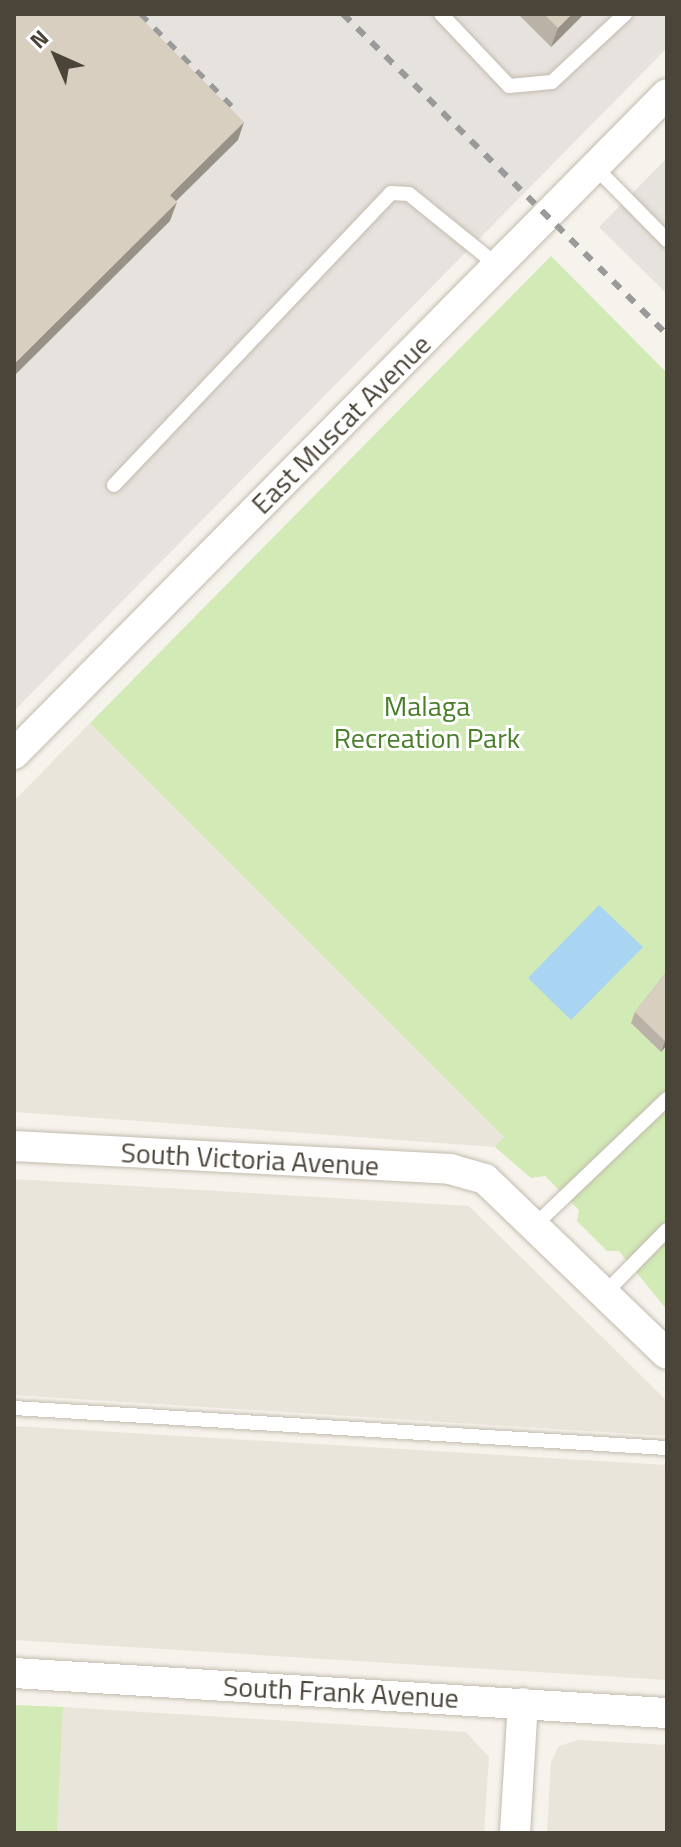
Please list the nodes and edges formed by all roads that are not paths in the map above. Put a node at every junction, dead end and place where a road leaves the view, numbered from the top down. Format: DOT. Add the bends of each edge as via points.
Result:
graph roads {
  1 [pos="441,14"];
  2 [pos="625,14"];
  3 [pos="667,94"];
  4 [pos="595,167"];
  5 [pos="667,240"];
  6 [pos="498,266"];
  7 [pos="114,485"];
  8 [pos="14,754"];
  9 [pos="667,1099"];
  10 [pos="14,1146"];
  11 [pos="536,1224"];
  12 [pos="667,1230"];
  13 [pos="606,1292"];
  14 [pos="667,1354"];
  15 [pos="14,1408"];
  16 [pos="667,1448"];
  17 [pos="14,1673"];
  18 [pos="523,1703"];
  19 [pos="667,1713"];
  20 [pos="515,1833"];
  1 -- 2 [label="lane" via="509,86 552,82"];
  3 -- 4 [label="street, East Muscat Avenue"];
  4 -- 5 [label="lane"];
  4 -- 6 [label="street, East Muscat Avenue"];
  6 -- 7 [label="lane" via="409,194 391,193"];
  6 -- 8 [label="street, East Muscat Avenue"];
  9 -- 11 [label="lane"];
  10 -- 11 [label="street, South Victoria Avenue" via="450,1169 485,1179"];
  11 -- 13 [label="street"];
  12 -- 13 [label="lane"];
  13 -- 14 [label="street"];
  15 -- 16 [label="lane"];
  17 -- 18 [label="street, South Frank Avenue"];
  18 -- 19 [label="street, South Frank Avenue"];
  18 -- 20 [label="street"];
}
